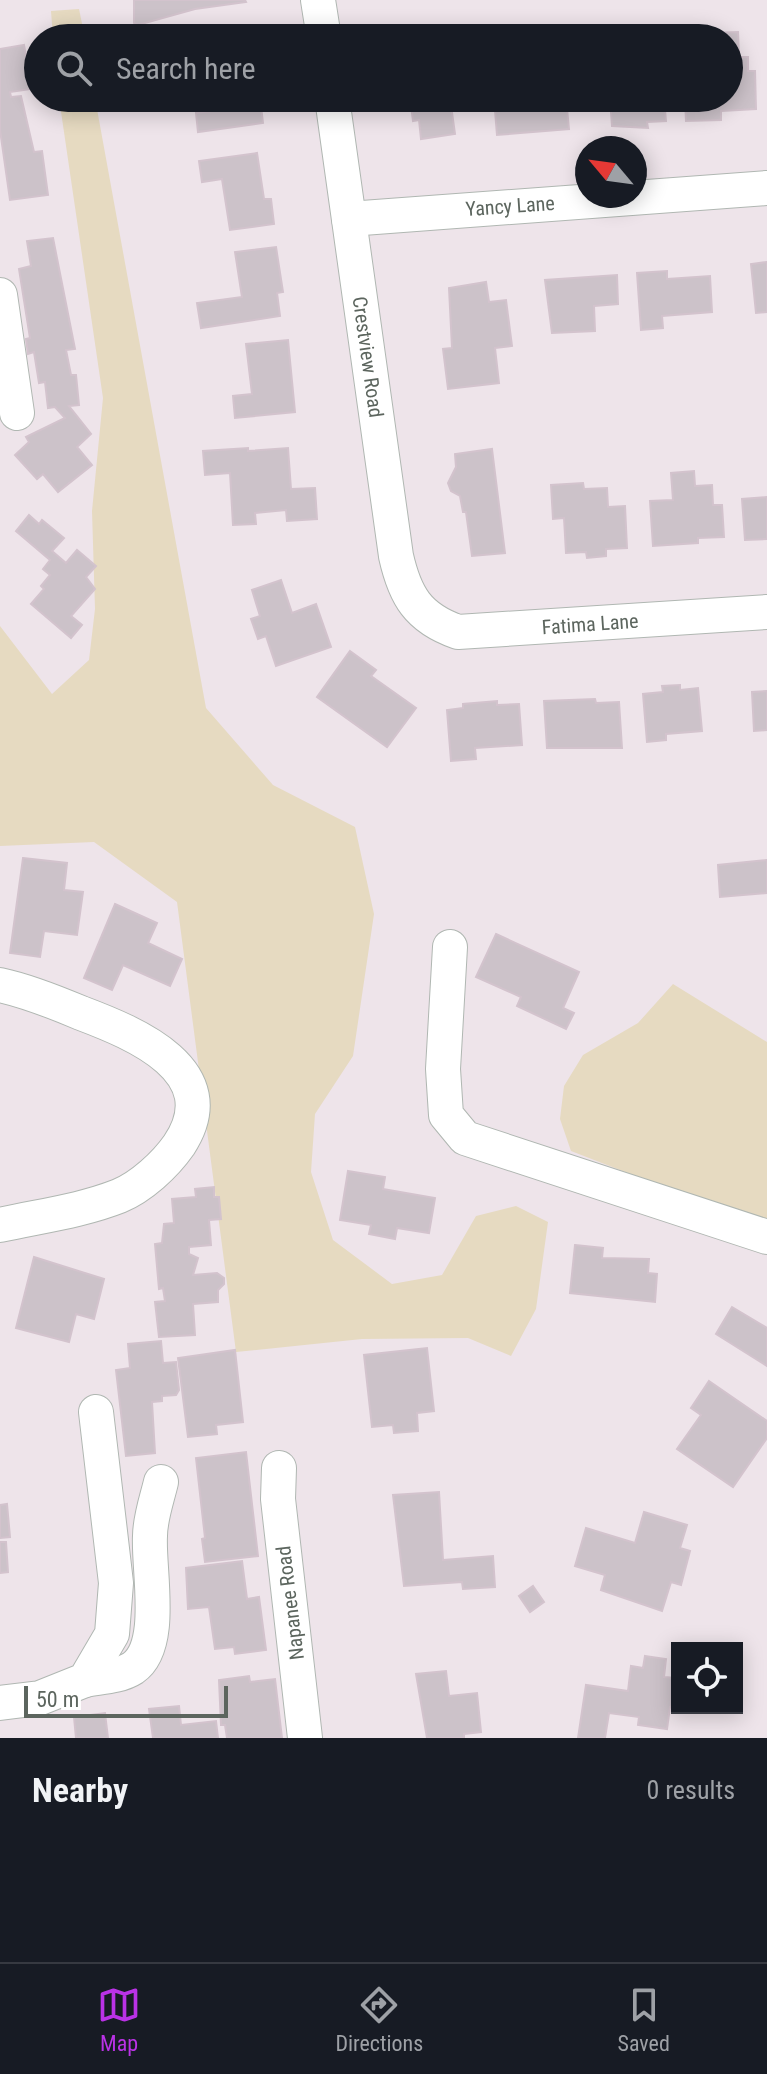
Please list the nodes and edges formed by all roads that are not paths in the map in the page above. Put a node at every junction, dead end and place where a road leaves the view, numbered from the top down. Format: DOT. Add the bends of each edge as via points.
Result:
graph roads {
  1 [pos="318,0"];
  2 [pos="322,24"];
  3 [pos="334,112"];
  4 [pos="767,188"];
  5 [pos="349,219"];
  6 [pos="0,295"];
  7 [pos="17,413"];
  8 [pos="419,610"];
  9 [pos="767,612"];
  10 [pos="450,947"];
  11 [pos="0,985"];
  12 [pos="0,1225"];
  13 [pos="767,1237"];
  14 [pos="96,1412"];
  15 [pos="279,1468"];
  16 [pos="161,1482"];
  17 [pos="85,1680"];
  18 [pos="0,1703"];
  19 [pos="305,1738"];
  1 -- 2 [label="street"];
  3 -- 5 [label="street, Crestview Road"];
  4 -- 5 [label="street, Yancy Lane"];
  5 -- 8 [label="street, Crestview Road" via="396,556 402,584"];
  6 -- 7 [label="street"];
  8 -- 9 [label="street, Fatima Lane" via="458,632"];
  10 -- 13 [label="street" via="443,1069 446,1115 465,1138"];
  11 -- 12 [label="street" via="134,1033 158,1048 177,1067 190,1092 192,1113 174,1151 121,1195"];
  14 -- 17 [label="street" via="116,1583 112,1634"];
  15 -- 19 [label="street, Napanee Road"];
  16 -- 17 [label="street" via="150,1533 153,1622 145,1651 135,1666 121,1673"];
  17 -- 18 [label="street" via="40,1698"];
}
